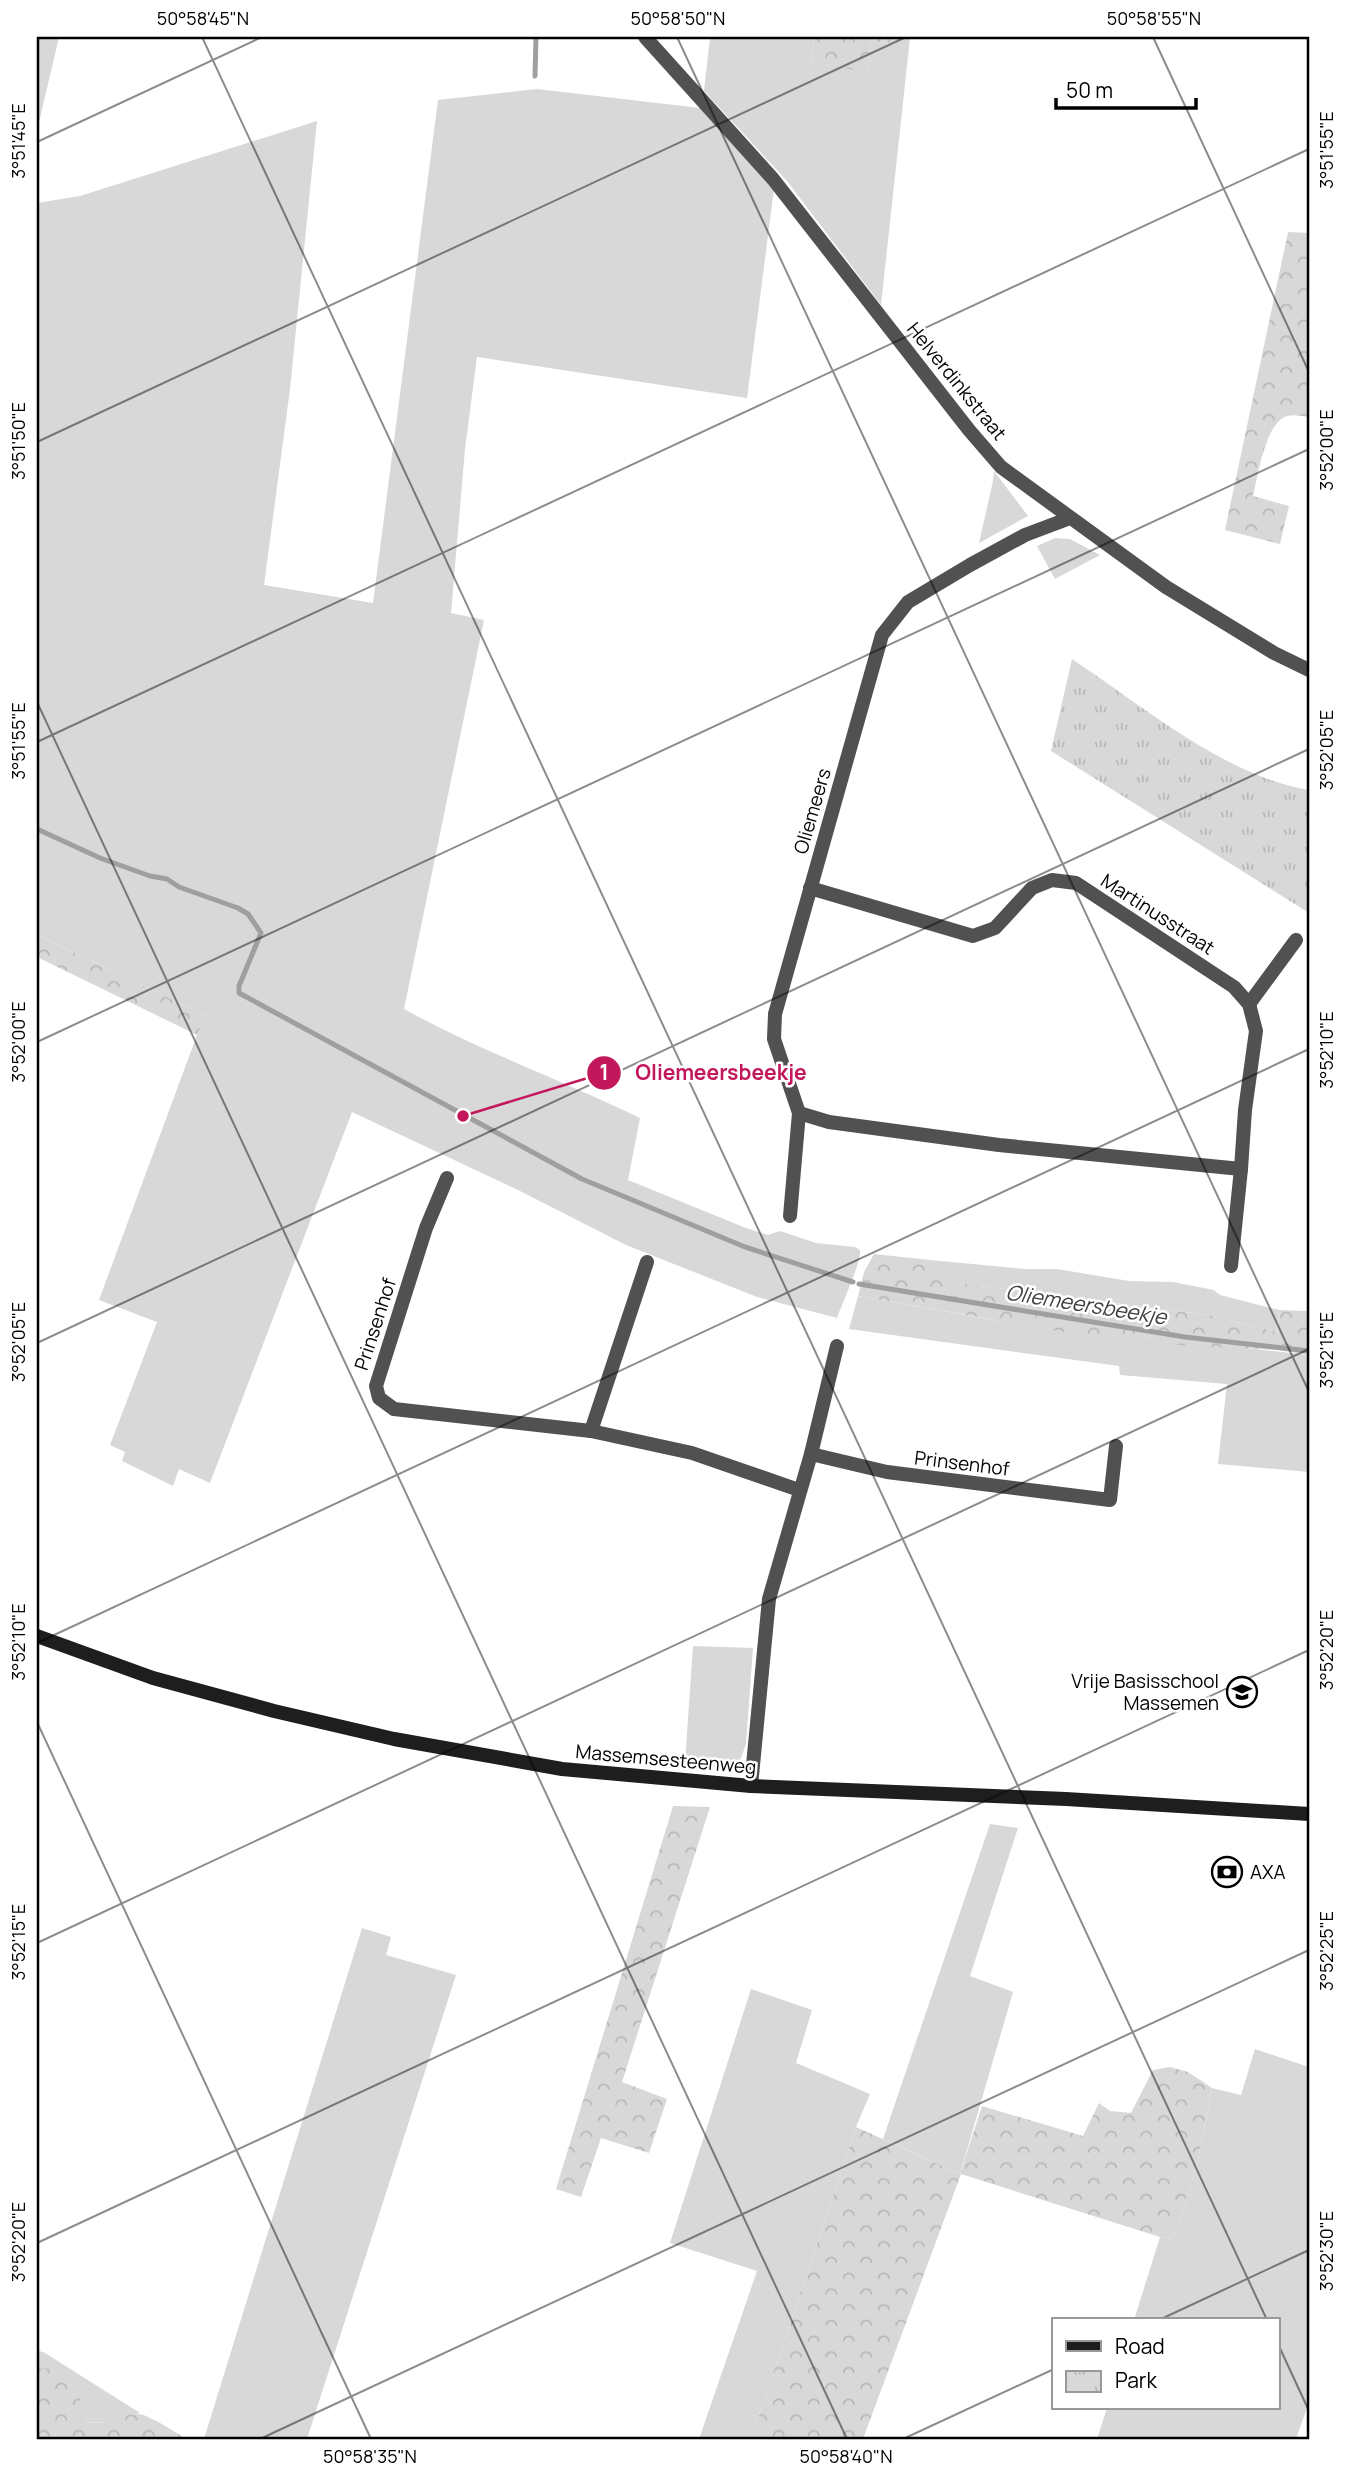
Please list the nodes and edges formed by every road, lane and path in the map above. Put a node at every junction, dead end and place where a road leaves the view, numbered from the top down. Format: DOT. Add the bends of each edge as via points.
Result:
graph roads {
  1 [pos="645,37"];
  2 [pos="1070,518"];
  3 [pos="1309,670"];
  4 [pos="810,888"];
  5 [pos="1296,940"];
  6 [pos="1249,1004"];
  7 [pos="799,1113"];
  8 [pos="1241,1169"];
  9 [pos="447,1178"];
  10 [pos="790,1216"];
  11 [pos="647,1262"];
  12 [pos="1231,1266"];
  13 [pos="837,1346"];
  14 [pos="591,1431"];
  15 [pos="1116,1446"];
  16 [pos="810,1454"];
  17 [pos="799,1490"];
  18 [pos="37,1636"];
  19 [pos="751,1786"];
  20 [pos="1309,1814"];
  1 -- 2 [label="street, Helverdinkstraat" via="773,179 969,430 1002,467"];
  2 -- 3 [label="street, Helverdinkstraat" via="1166,587"];
  2 -- 4 [label="street, Oliemeers" via="1014,541 908,602 882,635"];
  4 -- 6 [label="street, Martinusstraat" via="973,936 995,928 1032,888 1052,880 1076,883 1234,987"];
  4 -- 7 [label="street, Oliemeers" via="775,1014 774,1039"];
  5 -- 6 [label="street"];
  6 -- 8 [label="street" via="1256,1031"];
  7 -- 8 [label="street" via="829,1122 999,1146"];
  7 -- 10 [label="street, Oliemeers"];
  8 -- 12 [label="street"];
  9 -- 14 [label="street, Prinsenhof" via="426,1228 376,1386 379,1398 394,1409"];
  11 -- 14 [label="street"];
  13 -- 16 [label="street"];
  14 -- 17 [label="street, Prinsenhof" via="692,1453"];
  15 -- 16 [label="street, Prinsenhof" via="1110,1500 887,1472"];
  16 -- 17 [label="street"];
  17 -- 19 [label="street" via="769,1599"];
  18 -- 19 [label="main road, Massemsesteenweg" via="153,1678 394,1739 562,1769"];
  19 -- 20 [label="main road, Massemsesteenweg"];
}
